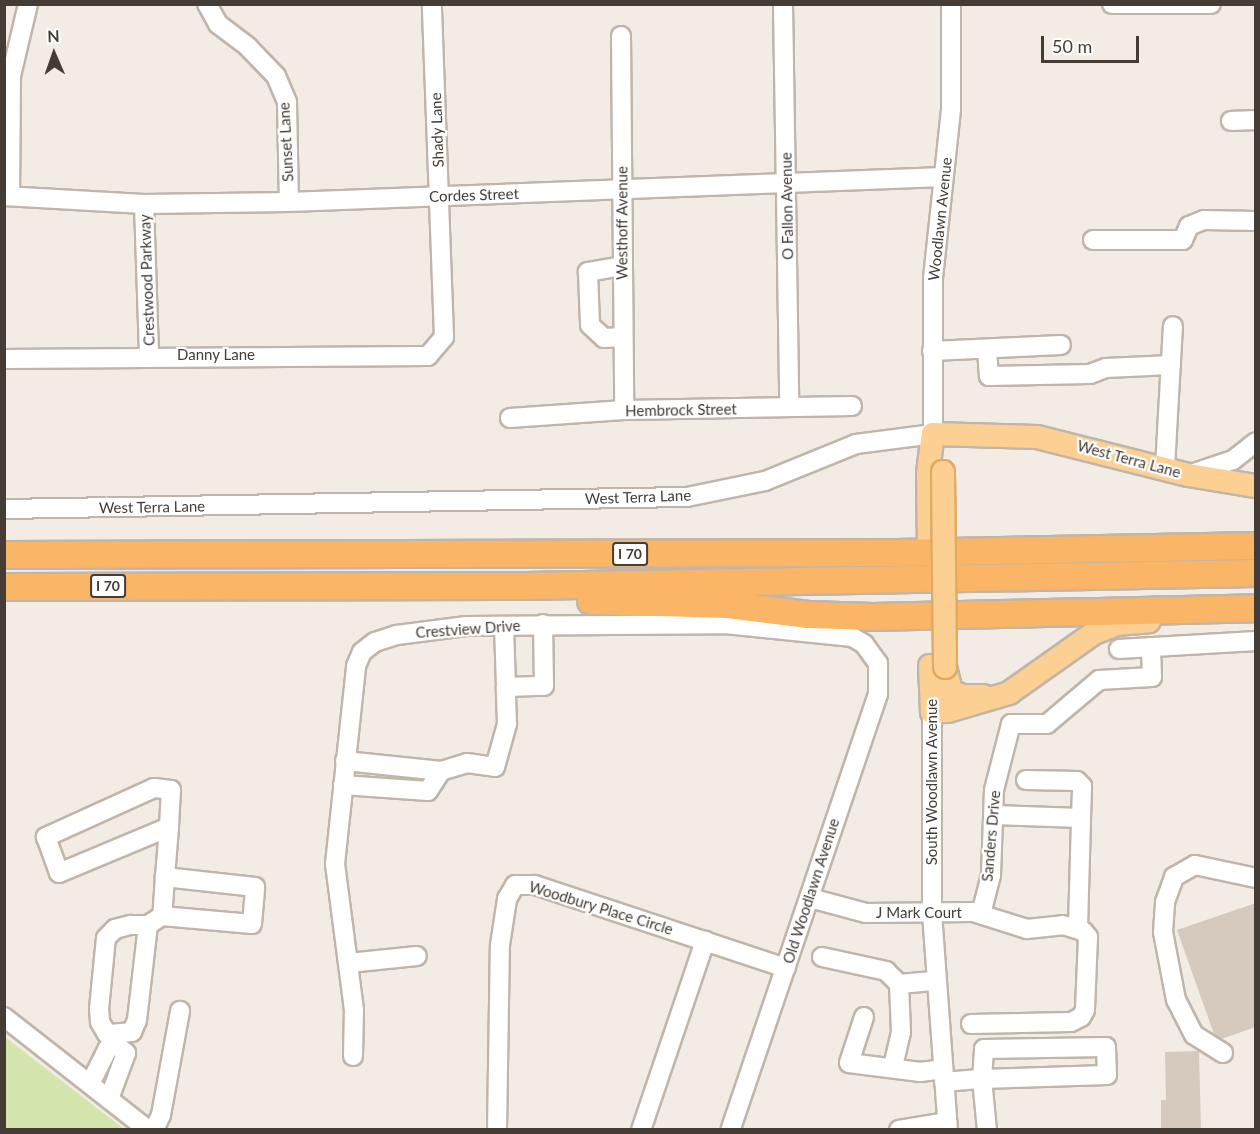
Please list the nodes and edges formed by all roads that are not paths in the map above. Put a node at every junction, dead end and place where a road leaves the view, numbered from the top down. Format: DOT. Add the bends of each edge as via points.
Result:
graph roads {
  1 [pos="28,4"];
  2 [pos="207,4"];
  3 [pos="432,4"];
  4 [pos="783,4"];
  5 [pos="951,4"];
  6 [pos="1112,4"];
  7 [pos="1211,4"];
  8 [pos="621,36"];
  9 [pos="1256,120"];
  10 [pos="1231,121"];
  11 [pos="944,177"];
  12 [pos="787,182"];
  13 [pos="622,188"];
  14 [pos="7,196"];
  15 [pos="439,197"];
  16 [pos="289,202"];
  17 [pos="144,204"];
  18 [pos="1256,221"];
  19 [pos="1093,240"];
  20 [pos="622,266"];
  21 [pos="1173,326"];
  22 [pos="623,337"];
  23 [pos="1061,345"];
  24 [pos="987,348"];
  25 [pos="932,351"];
  26 [pos="149,355"];
  27 [pos="428,356"];
  28 [pos="4,359"];
  29 [pos="1171,365"];
  30 [pos="852,406"];
  31 [pos="789,407"];
  32 [pos="624,410"];
  33 [pos="510,418"];
  34 [pos="933,434"];
  35 [pos="983,434"];
  36 [pos="1256,442"];
  37 [pos="1165,468"];
  38 [pos="936,472"];
  39 [pos="1188,475"];
  40 [pos="1256,486"];
  41 [pos="4,509"];
  42 [pos="1256,532"];
  43 [pos="1256,546"];
  44 [pos="1183,549"];
  45 [pos="4,555"];
  46 [pos="1256,573"];
  47 [pos="4,586"];
  48 [pos="526,586"];
  49 [pos="1256,608"];
  50 [pos="1256,616"];
  51 [pos="543,624"];
  52 [pos="504,626"];
  53 [pos="1256,641"];
  54 [pos="1151,647"];
  55 [pos="1119,649"];
  56 [pos="872,653"];
  57 [pos="938,667"];
  58 [pos="506,687"];
  59 [pos="1009,693"];
  60 [pos="932,712"];
  61 [pos="345,760"];
  62 [pos="441,771"];
  63 [pos="1026,780"];
  64 [pos="342,785"];
  65 [pos="993,815"];
  66 [pos="1080,818"];
  67 [pos="169,827"];
  68 [pos="165,877"];
  69 [pos="1256,878"];
  70 [pos="810,898"];
  71 [pos="932,913"];
  72 [pos="981,914"];
  73 [pos="155,921"];
  74 [pos="1078,927"];
  75 [pos="705,941"];
  76 [pos="417,956"];
  77 [pos="822,957"];
  78 [pos="349,963"];
  79 [pos="786,968"];
  80 [pos="936,981"];
  81 [pos="899,984"];
  82 [pos="180,1011"];
  83 [pos="4,1017"];
  84 [pos="864,1017"];
  85 [pos="971,1024"];
  86 [pos="117,1040"];
  87 [pos="1223,1053"];
  88 [pos="353,1056"];
  89 [pos="893,1067"];
  90 [pos="944,1075"];
  91 [pos="982,1079"];
  92 [pos="90,1084"];
  93 [pos="109,1099"];
  94 [pos="948,1126"];
  95 [pos="148,1130"];
  96 [pos="154,1130"];
  97 [pos="497,1130"];
  98 [pos="641,1130"];
  99 [pos="730,1130"];
  100 [pos="899,1130"];
  101 [pos="987,1130"];
  1 -- 14 [label="street" via="11,76"];
  2 -- 16 [label="street, Sunset Lane" via="218,24 249,47 276,76 287,102"];
  3 -- 15 [label="street, Shady Lane"];
  4 -- 12 [label="street, O Fallon Avenue"];
  5 -- 11 [label="street, Woodlawn Avenue" via="951,108"];
  6 -- 7 [label="street"];
  8 -- 13 [label="street, Westhoff Avenue"];
  9 -- 10 [label="street"];
  11 -- 12 [label="street, Cordes Street"];
  11 -- 25 [label="street, Woodlawn Avenue" via="933,278"];
  12 -- 13 [label="street, Cordes Street"];
  12 -- 31 [label="street, O Fallon Avenue"];
  13 -- 15 [label="street, Cordes Street"];
  13 -- 20 [label="street, Westhoff Avenue"];
  14 -- 17 [label="street, Cordes Street"];
  15 -- 16 [label="street, Cordes Street"];
  15 -- 27 [label="street, Shady Lane" via="444,338"];
  16 -- 17 [label="street, Cordes Street"];
  17 -- 26 [label="street, Crestwood Parkway"];
  18 -- 19 [label="street" via="1204,220 1189,226 1183,240"];
  20 -- 22 [label="street, Westhoff Avenue"];
  20 -- 22 [label="street" via="588,272 590,325 594,333 604,338"];
  21 -- 29 [label="street"];
  22 -- 32 [label="street, Westhoff Avenue"];
  23 -- 24 [label="street"];
  24 -- 25 [label="street"];
  24 -- 29 [label="street" via="989,376 1090,374 1106,368"];
  25 -- 34 [label="street, Woodlawn Avenue"];
  26 -- 27 [label="street, Danny Lane"];
  26 -- 28 [label="street, Danny Lane"];
  29 -- 37 [label="street"];
  30 -- 31 [label="street, Hembrock Street"];
  31 -- 32 [label="street, Hembrock Street"];
  32 -- 33 [label="street, Hembrock Street"];
  34 -- 35 [label="main road, West Terra Lane"];
  34 -- 38 [label="main road, South Woodlawn Avenue"];
  34 -- 41 [label="street, West Terra Lane" via="856,444 765,481 687,497"];
  35 -- 37 [label="main road, West Terra Lane" via="1037,437"];
  35 -- 38 [label="main road" via="953,446"];
  36 -- 39 [label="street" via="1233,460"];
  37 -- 39 [label="main road, West Terra Lane"];
  38 -- 57 [label="main road, South Woodlawn Avenue"];
  39 -- 40 [label="main road, West Terra Lane"];
  42 -- 44 [label="highway"];
  43 -- 44 [label="highway, I 70"];
  44 -- 45 [label="highway, I 70"];
  46 -- 48 [label="highway, I 70"];
  47 -- 48 [label="highway, I 70"];
  48 -- 49 [label="highway" via="569,600 728,605 862,617 1099,615"];
  50 -- 59 [label="main road" via="1136,621 1110,626 1074,645"];
  51 -- 52 [label="street, Crestview Drive"];
  51 -- 56 [label="street, Crestview Drive" via="716,624 797,629 852,637"];
  51 -- 58 [label="street" via="544,686"];
  52 -- 58 [label="street"];
  52 -- 61 [label="street, Crestview Drive" via="397,635 375,642 362,652 356,666"];
  53 -- 54 [label="street"];
  54 -- 55 [label="street"];
  54 -- 65 [label="street, Sanders Drive" via="1152,677 1099,680 1047,724 1011,724 994,790"];
  56 -- 70 [label="street, Old Woodlawn Avenue" via="880,676 878,694"];
  57 -- 59 [label="main road" via="951,691 962,696"];
  57 -- 60 [label="main road, South Woodlawn Avenue"];
  58 -- 62 [label="street" via="507,724 495,766 467,763"];
  59 -- 60 [label="main road"];
  60 -- 71 [label="street, South Woodlawn Avenue"];
  61 -- 62 [label="street"];
  61 -- 64 [label="street, Crestview Drive"];
  62 -- 64 [label="street" via="428,791"];
  63 -- 66 [label="street" via="1077,781 1082,786"];
  64 -- 78 [label="street, Crestview Drive" via="335,864"];
  65 -- 66 [label="street"];
  65 -- 72 [label="street, Sanders Drive" via="991,875"];
  66 -- 74 [label="street"];
  67 -- 67 [label="street" via="171,790 153,788 46,837 59,873"];
  67 -- 68 [label="street"];
  68 -- 73 [label="street"];
  68 -- 73 [label="street" via="255,887 252,924"];
  69 -- 87 [label="street" via="1195,865 1173,877 1165,902 1163,932 1176,1000 1194,1035"];
  70 -- 71 [label="street, J Mark Court" via="866,913"];
  70 -- 79 [label="street, Old Woodlawn Avenue"];
  71 -- 72 [label="street, J Mark Court"];
  71 -- 80 [label="street, South Woodlawn Avenue"];
  72 -- 74 [label="street, J Mark Court" via="1028,929"];
  73 -- 86 [label="street" via="137,1020 132,1032"];
  73 -- 86 [label="street" via="122,927 106,938 100,1022 107,1034"];
  74 -- 85 [label="street" via="1088,937 1085,1010 1081,1017 1071,1022"];
  75 -- 79 [label="street, Woodbury Place Circle"];
  75 -- 97 [label="street, Woodbury Place Circle" via="535,885 515,885 507,899 500,945"];
  75 -- 98 [label="street"];
  76 -- 78 [label="street"];
  77 -- 81 [label="street" via="886,971"];
  78 -- 88 [label="street, Crestview Drive"];
  79 -- 99 [label="street, Old Woodlawn Avenue"];
  80 -- 81 [label="street"];
  80 -- 90 [label="street, South Woodlawn Avenue"];
  81 -- 89 [label="street" via="901,1032"];
  82 -- 96 [label="street" via="161,1115"];
  83 -- 92 [label="street"];
  84 -- 89 [label="street" via="849,1063"];
  86 -- 92 [label="street" via="108,1048"];
  86 -- 93 [label="street" via="126,1053"];
  89 -- 90 [label="street"];
  90 -- 91 [label="street"];
  90 -- 94 [label="street, South Woodlawn Avenue"];
  91 -- 91 [label="street" via="1107,1075 1109,1049 984,1049"];
  91 -- 101 [label="street"];
  92 -- 93 [label="street"];
  93 -- 95 [label="street"];
  94 -- 100 [label="street"];
}
